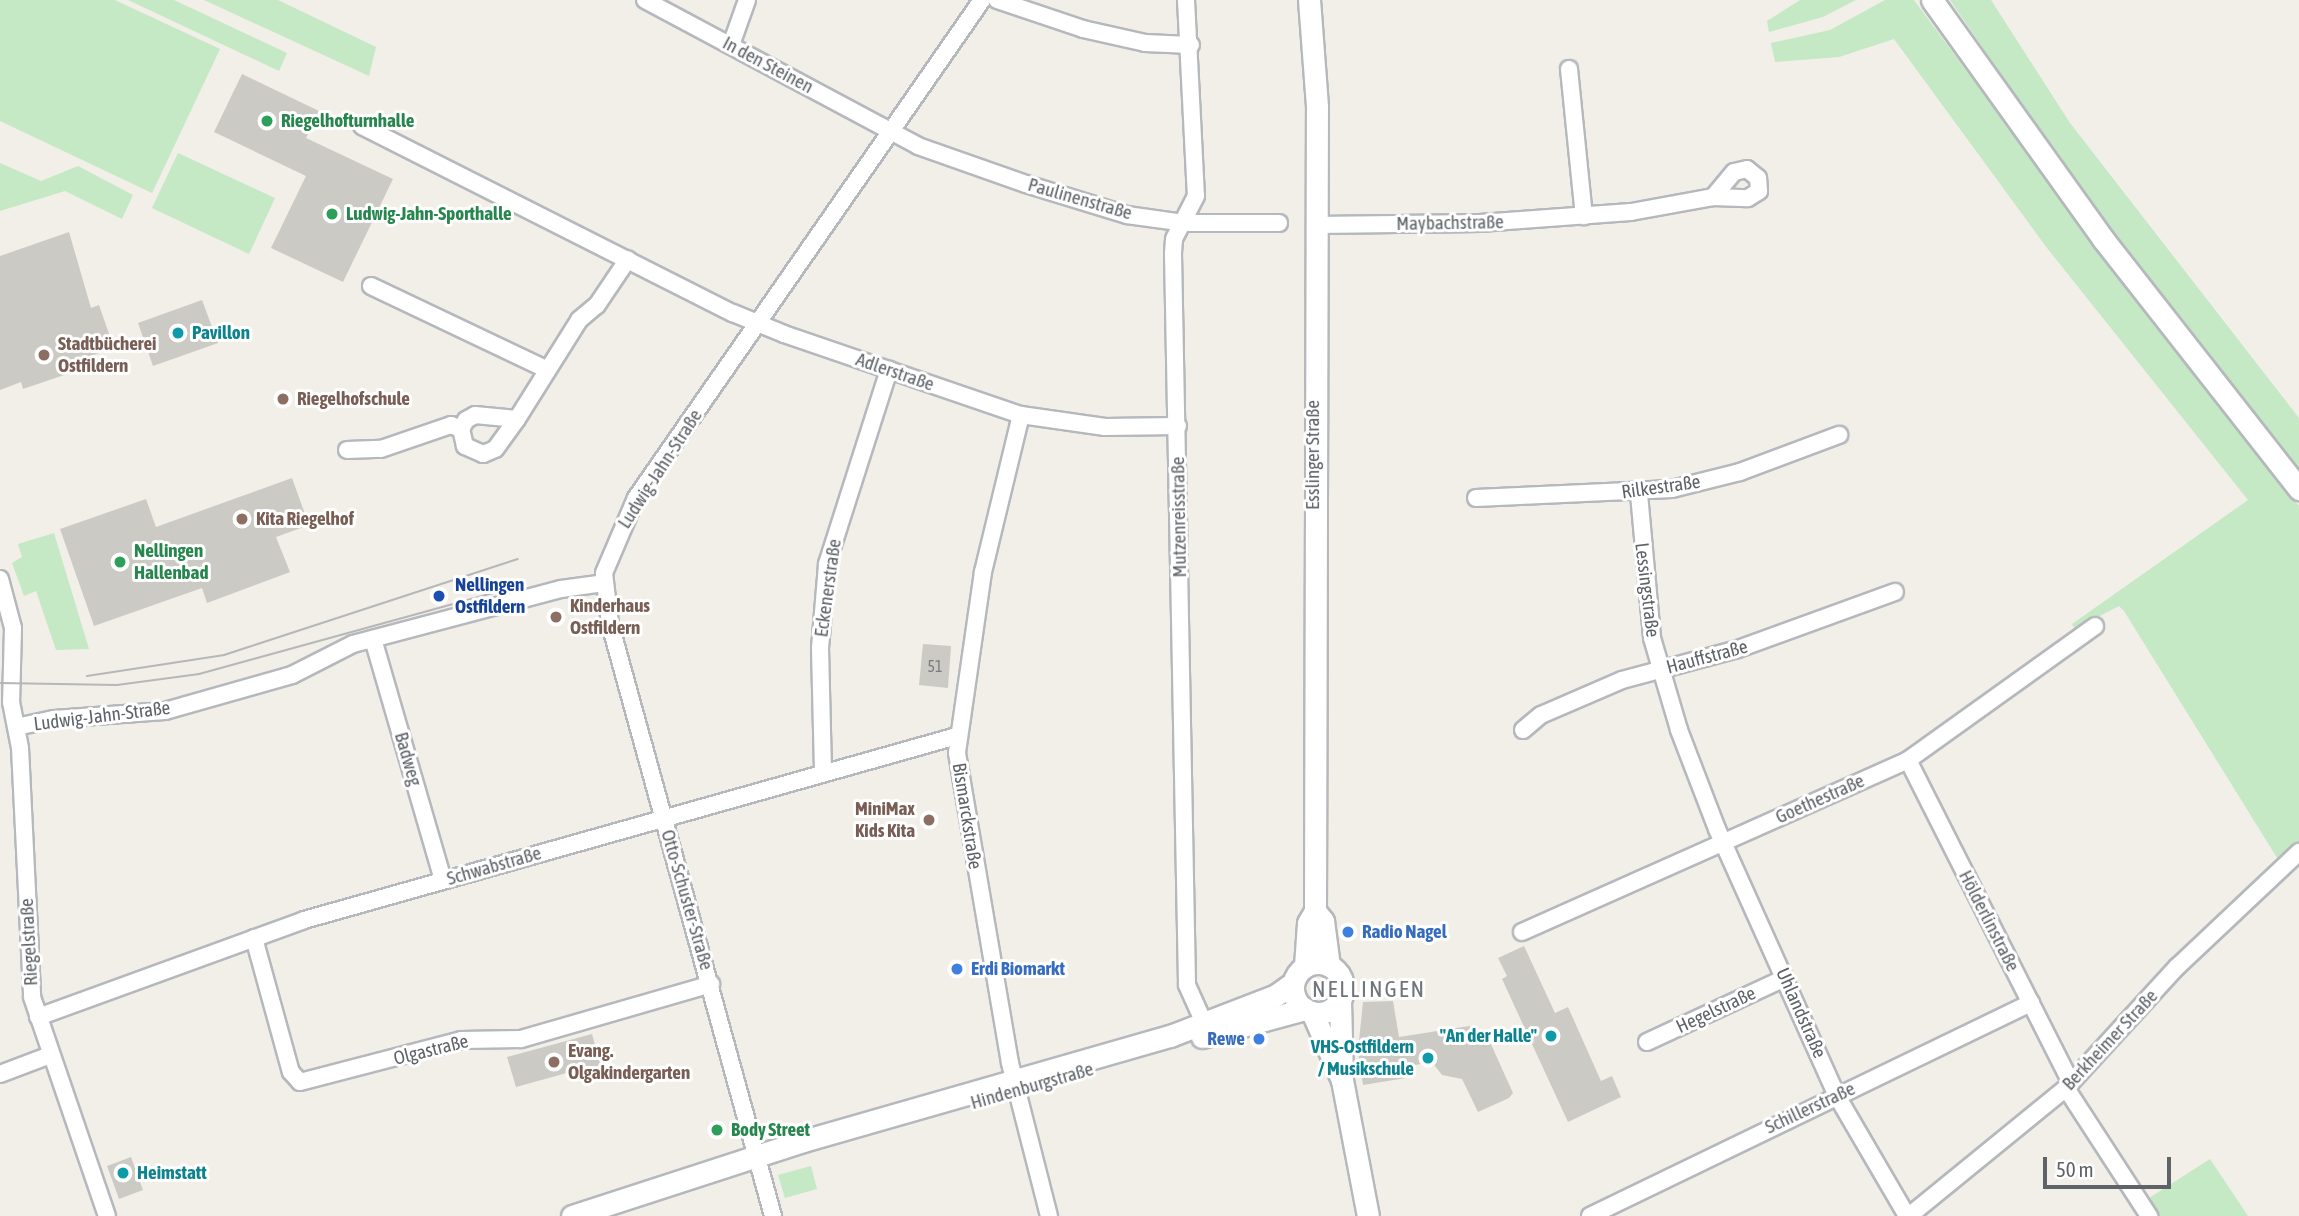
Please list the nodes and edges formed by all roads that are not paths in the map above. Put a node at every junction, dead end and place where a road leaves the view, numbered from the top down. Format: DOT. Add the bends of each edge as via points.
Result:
graph roads {
  1 [pos="645,0"];
  2 [pos="747,0"];
  3 [pos="982,0"];
  4 [pos="997,0"];
  5 [pos="1186,0"];
  6 [pos="1308,0"];
  7 [pos="1932,0"];
  8 [pos="731,45"];
  9 [pos="1191,46"];
  10 [pos="1569,69"];
  11 [pos="362,126"];
  12 [pos="890,132"];
  13 [pos="1713,197"];
  14 [pos="1584,216"];
  15 [pos="1185,223"];
  16 [pos="1279,223"];
  17 [pos="1315,225"];
  18 [pos="628,259"];
  19 [pos="372,286"];
  20 [pos="757,323"];
  21 [pos="546,369"];
  22 [pos="889,370"];
  23 [pos="1021,415"];
  24 [pos="517,419"];
  25 [pos="1178,426"];
  26 [pos="461,429"];
  27 [pos="1839,435"];
  28 [pos="347,450"];
  29 [pos="2299,489"];
  30 [pos="1639,494"];
  31 [pos="1476,498"];
  32 [pos="0,579"];
  33 [pos="604,583"];
  34 [pos="1895,592"];
  35 [pos="2095,626"];
  36 [pos="373,639"];
  37 [pos="1660,670"];
  38 [pos="6,702"];
  39 [pos="16,727"];
  40 [pos="1523,730"];
  41 [pos="957,736"];
  42 [pos="1908,760"];
  43 [pos="823,771"];
  44 [pos="663,817"];
  45 [pos="1723,843"];
  46 [pos="2299,852"];
  47 [pos="443,880"];
  48 [pos="1315,911"];
  49 [pos="1522,932"];
  50 [pos="254,938"];
  51 [pos="1329,966"];
  52 [pos="1299,974"];
  53 [pos="1785,978"];
  54 [pos="711,984"];
  55 [pos="1340,1001"];
  56 [pos="2031,1003"];
  57 [pos="1308,1010"];
  58 [pos="38,1017"];
  59 [pos="1207,1029"];
  60 [pos="1647,1042"];
  61 [pos="50,1055"];
  62 [pos="0,1074"];
  63 [pos="1342,1080"];
  64 [pos="2068,1085"];
  65 [pos="1016,1086"];
  66 [pos="1837,1096"];
  67 [pos="758,1159"];
  68 [pos="107,1216"];
  69 [pos="572,1216"];
  70 [pos="774,1216"];
  71 [pos="1049,1216"];
  72 [pos="1368,1216"];
  73 [pos="1590,1216"];
  74 [pos="1908,1216"];
  75 [pos="2149,1216"];
  1 -- 8 [label="street, In den Steinen"];
  2 -- 8 [label="street"];
  3 -- 12 [label="street, Ludwig-Jahn-Straße"];
  4 -- 9 [label="street" via="1083,29 1145,43"];
  5 -- 9 [label="street, Mutzenreisstraße"];
  6 -- 17 [label="main road, Esslinger Straße" via="1316,90"];
  7 -- 29 [label="main road" via="2118,258"];
  8 -- 12 [label="street, In den Steinen"];
  9 -- 15 [label="street, Mutzenreisstraße" via="1195,206"];
  10 -- 14 [label="street"];
  11 -- 18 [label="street, Adlerstraße"];
  12 -- 15 [label="street, Paulinenstraße" via="1084,204"];
  12 -- 20 [label="street, Ludwig-Jahn-Straße"];
  13 -- 14 [label="street, Maybachstraße"];
  14 -- 17 [label="street, Maybachstraße"];
  15 -- 16 [label="street, Paulinenstraße"];
  15 -- 25 [label="street, Mutzenreisstraße" via="1173,254"];
  17 -- 48 [label="main road, Esslinger Straße"];
  18 -- 20 [label="street, Adlerstraße"];
  18 -- 21 [label="street"];
  19 -- 21 [label="street"];
  20 -- 22 [label="street, Adlerstraße"];
  20 -- 33 [label="street, Ludwig-Jahn-Straße" via="636,498 619,529"];
  21 -- 24 [label="street"];
  22 -- 23 [label="street, Adlerstraße"];
  22 -- 43 [label="street, Eckenerstraße" via="827,564 820,648"];
  23 -- 25 [label="street, Adlerstraße" via="1105,427"];
  23 -- 41 [label="street, Bismarckstraße" via="988,547 967,706"];
  24 -- 26 [label="street" via="475,415"];
  24 -- 26 [label="street" via="503,442 483,454 466,446"];
  25 -- 59 [label="street, Mutzenreisstraße" via="1187,985"];
  26 -- 28 [label="street" via="451,425 381,449"];
  27 -- 30 [label="street, Rilkestraße" via="1708,481"];
  30 -- 31 [label="street, Rilkestraße" via="1504,493"];
  30 -- 37 [label="street, Lessingstraße"];
  32 -- 38 [label="street, Riegelstraße" via="12,615 13,656"];
  33 -- 36 [label="street, Ludwig-Jahn-Straße" via="561,589"];
  33 -- 44 [label="street, Otto-Schuster-Straße"];
  34 -- 37 [label="street, Hauffstraße" via="1773,638"];
  35 -- 42 [label="street, Goethestraße"];
  36 -- 39 [label="street, Ludwig-Jahn-Straße" via="331,650 292,675 165,711 54,719"];
  36 -- 47 [label="street, Badweg"];
  37 -- 40 [label="street, Hauffstraße" via="1578,698"];
  37 -- 45 [label="street, Lessingstraße"];
  38 -- 39 [label="street, Riegelstraße"];
  39 -- 58 [label="street, Riegelstraße" via="30,982"];
  41 -- 43 [label="street, Schwabstraße"];
  41 -- 65 [label="street, Bismarckstraße" via="963,805"];
  42 -- 45 [label="street, Goethestraße"];
  42 -- 56 [label="street, Hölderlinstraße"];
  43 -- 44 [label="street, Schwabstraße"];
  44 -- 47 [label="street, Schwabstraße"];
  44 -- 54 [label="street, Otto-Schuster-Straße"];
  45 -- 49 [label="street, Goethestraße"];
  45 -- 53 [label="street, Uhlandstraße"];
  46 -- 64 [label="street, Berkheimer Straße" via="2177,967"];
  47 -- 50 [label="street, Schwabstraße"];
  48 -- 51 [label="main road, Esslinger Straße" via="1323,921"];
  48 -- 52 [label="main road, Esslinger Straße"];
  50 -- 54 [label="street, Olgastraße" via="291,1072 300,1083 461,1040 521,1039"];
  50 -- 58 [label="street, Schwabstraße"];
  51 -- 52 [label="main road"];
  51 -- 55 [label="main road, Esslinger Straße" via="1342,982"];
  52 -- 57 [label="main road, Esslinger Straße" via="1294,999"];
  52 -- 59 [label="main road, Hindenburgstraße" via="1280,994"];
  53 -- 60 [label="street, Hegelstraße"];
  53 -- 66 [label="street, Uhlandstraße"];
  54 -- 67 [label="street, Otto-Schuster-Straße"];
  55 -- 57 [label="main road" via="1330,1010"];
  55 -- 63 [label="main road, Esslinger Straße"];
  56 -- 64 [label="street, Hölderlinstraße"];
  56 -- 66 [label="street, Schillerstraße"];
  57 -- 59 [label="main road, Hindenburgstraße"];
  57 -- 63 [label="main road, Esslinger Straße"];
  58 -- 61 [label="street, Riegelstraße"];
  59 -- 65 [label="main road, Hindenburgstraße"];
  61 -- 62 [label="street"];
  61 -- 68 [label="street, Riegelstraße"];
  63 -- 72 [label="main road, Esslinger Straße"];
  64 -- 74 [label="street, Berkheimer Straße"];
  64 -- 75 [label="street, Hölderlinstraße"];
  65 -- 67 [label="main road, Hindenburgstraße"];
  65 -- 71 [label="street, Bismarckstraße"];
  66 -- 73 [label="street, Schillerstraße"];
  66 -- 74 [label="street, Uhlandstraße"];
  67 -- 69 [label="main road, Hindenburgstraße"];
  67 -- 70 [label="street, Otto-Schuster-Straße"];
}
